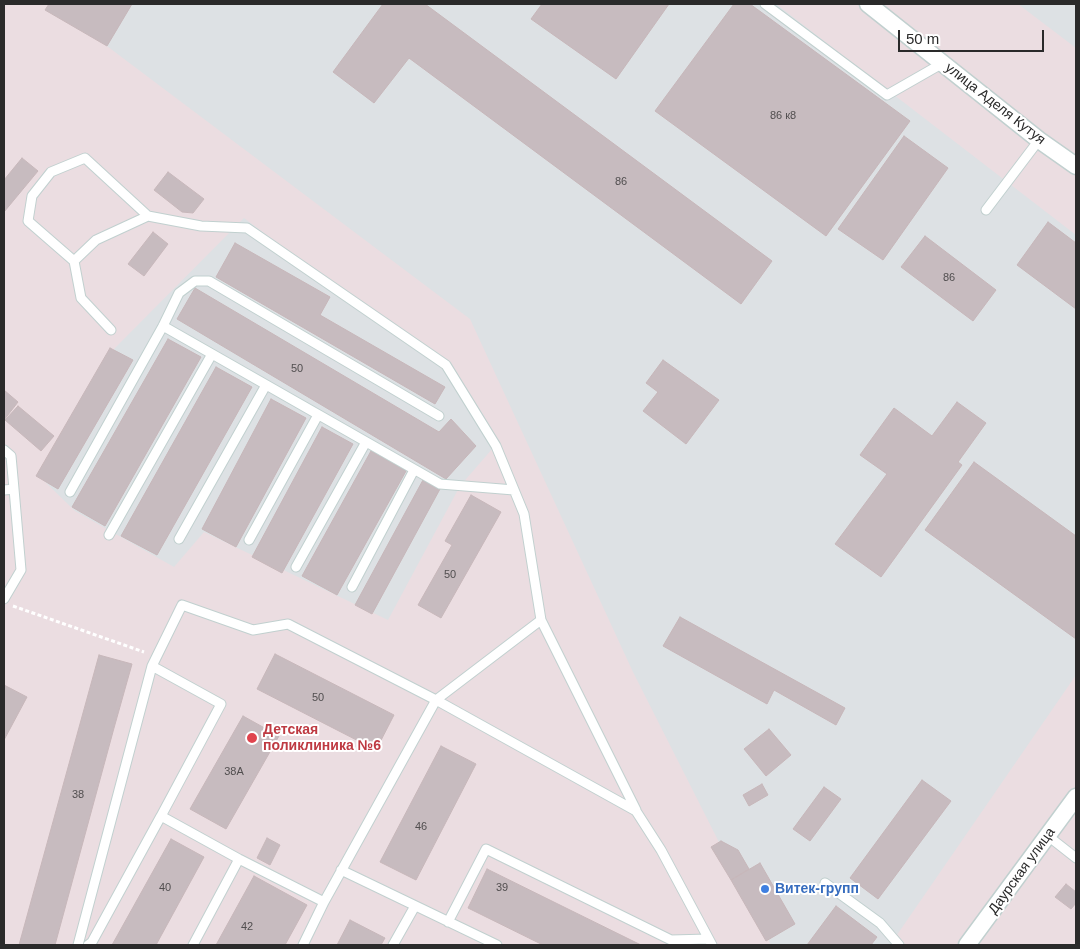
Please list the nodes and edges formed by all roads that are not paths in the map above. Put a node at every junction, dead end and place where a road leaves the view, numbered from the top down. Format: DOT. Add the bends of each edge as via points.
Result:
graph roads {
  1 [pos="765,4"];
  2 [pos="868,4"];
  3 [pos="943,63"];
  4 [pos="1040,140"];
  5 [pos="1075,161"];
  6 [pos="986,210"];
  7 [pos="148,216"];
  8 [pos="74,261"];
  9 [pos="163,326"];
  10 [pos="111,330"];
  11 [pos="212,354"];
  12 [pos="266,385"];
  13 [pos="318,414"];
  14 [pos="439,416"];
  15 [pos="366,442"];
  16 [pos="4,450"];
  17 [pos="414,470"];
  18 [pos="14,489"];
  19 [pos="4,490"];
  20 [pos="514,490"];
  21 [pos="70,492"];
  22 [pos="109,535"];
  23 [pos="179,539"];
  24 [pos="249,540"];
  25 [pos="296,567"];
  26 [pos="352,586"];
  27 [pos="4,599"];
  28 [pos="541,620"];
  29 [pos="152,666"];
  30 [pos="436,700"];
  31 [pos="1076,797"];
  32 [pos="636,811"];
  33 [pos="161,816"];
  34 [pos="1048,836"];
  35 [pos="1076,858"];
  36 [pos="239,859"];
  37 [pos="341,870"];
  38 [pos="825,884"];
  39 [pos="324,902"];
  40 [pos="414,906"];
  41 [pos="448,922"];
  42 [pos="710,942"];
  43 [pos="78,945"];
  44 [pos="88,945"];
  45 [pos="193,945"];
  46 [pos="303,945"];
  47 [pos="393,945"];
  48 [pos="497,945"];
  49 [pos="899,945"];
  50 [pos="967,945"];
  1 -- 3 [label="lane" via="886,94"];
  2 -- 3 [label="street, улица Аделя Кутуя"];
  3 -- 4 [label="street, улица Аделя Кутуя"];
  4 -- 5 [label="street, улица Аделя Кутуя"];
  4 -- 6 [label="lane"];
  7 -- 8 [label="lane" via="96,240"];
  7 -- 8 [label="lane" via="84,158 51,172 32,196 28,221"];
  7 -- 20 [label="lane" via="201,226 247,228 446,365 496,446"];
  8 -- 10 [label="lane" via="81,298"];
  9 -- 11 [label="lane"];
  9 -- 14 [label="lane" via="179,294 194,281 209,281"];
  9 -- 21 [label="lane"];
  11 -- 12 [label="lane"];
  11 -- 22 [label="lane"];
  12 -- 13 [label="lane"];
  12 -- 23 [label="lane"];
  13 -- 15 [label="lane"];
  13 -- 24 [label="lane"];
  15 -- 17 [label="lane"];
  15 -- 25 [label="lane"];
  16 -- 18 [label="lane" via="11,456"];
  17 -- 20 [label="lane" via="440,484"];
  17 -- 26 [label="lane"];
  18 -- 19 [label="lane"];
  18 -- 27 [label="lane" via="21,570"];
  20 -- 28 [label="lane" via="524,514"];
  28 -- 30 [label="lane"];
  28 -- 32 [label="lane"];
  29 -- 30 [label="lane" via="182,605 253,630 288,624"];
  29 -- 33 [label="lane" via="221,704"];
  29 -- 43 [label="lane"];
  30 -- 32 [label="lane"];
  30 -- 37 [label="lane"];
  31 -- 34 [label="street, Даурская улица"];
  32 -- 42 [label="lane" via="661,850"];
  33 -- 36 [label="lane"];
  33 -- 44 [label="lane"];
  34 -- 35 [label="lane"];
  34 -- 50 [label="street, Даурская улица"];
  36 -- 39 [label="lane"];
  36 -- 45 [label="lane"];
  37 -- 39 [label="lane"];
  37 -- 40 [label="lane"];
  38 -- 49 [label="lane" via="880,924"];
  39 -- 46 [label="lane"];
  40 -- 41 [label="lane"];
  40 -- 47 [label="lane"];
  41 -- 42 [label="lane" via="486,848 671,940"];
  41 -- 48 [label="lane"];
}
